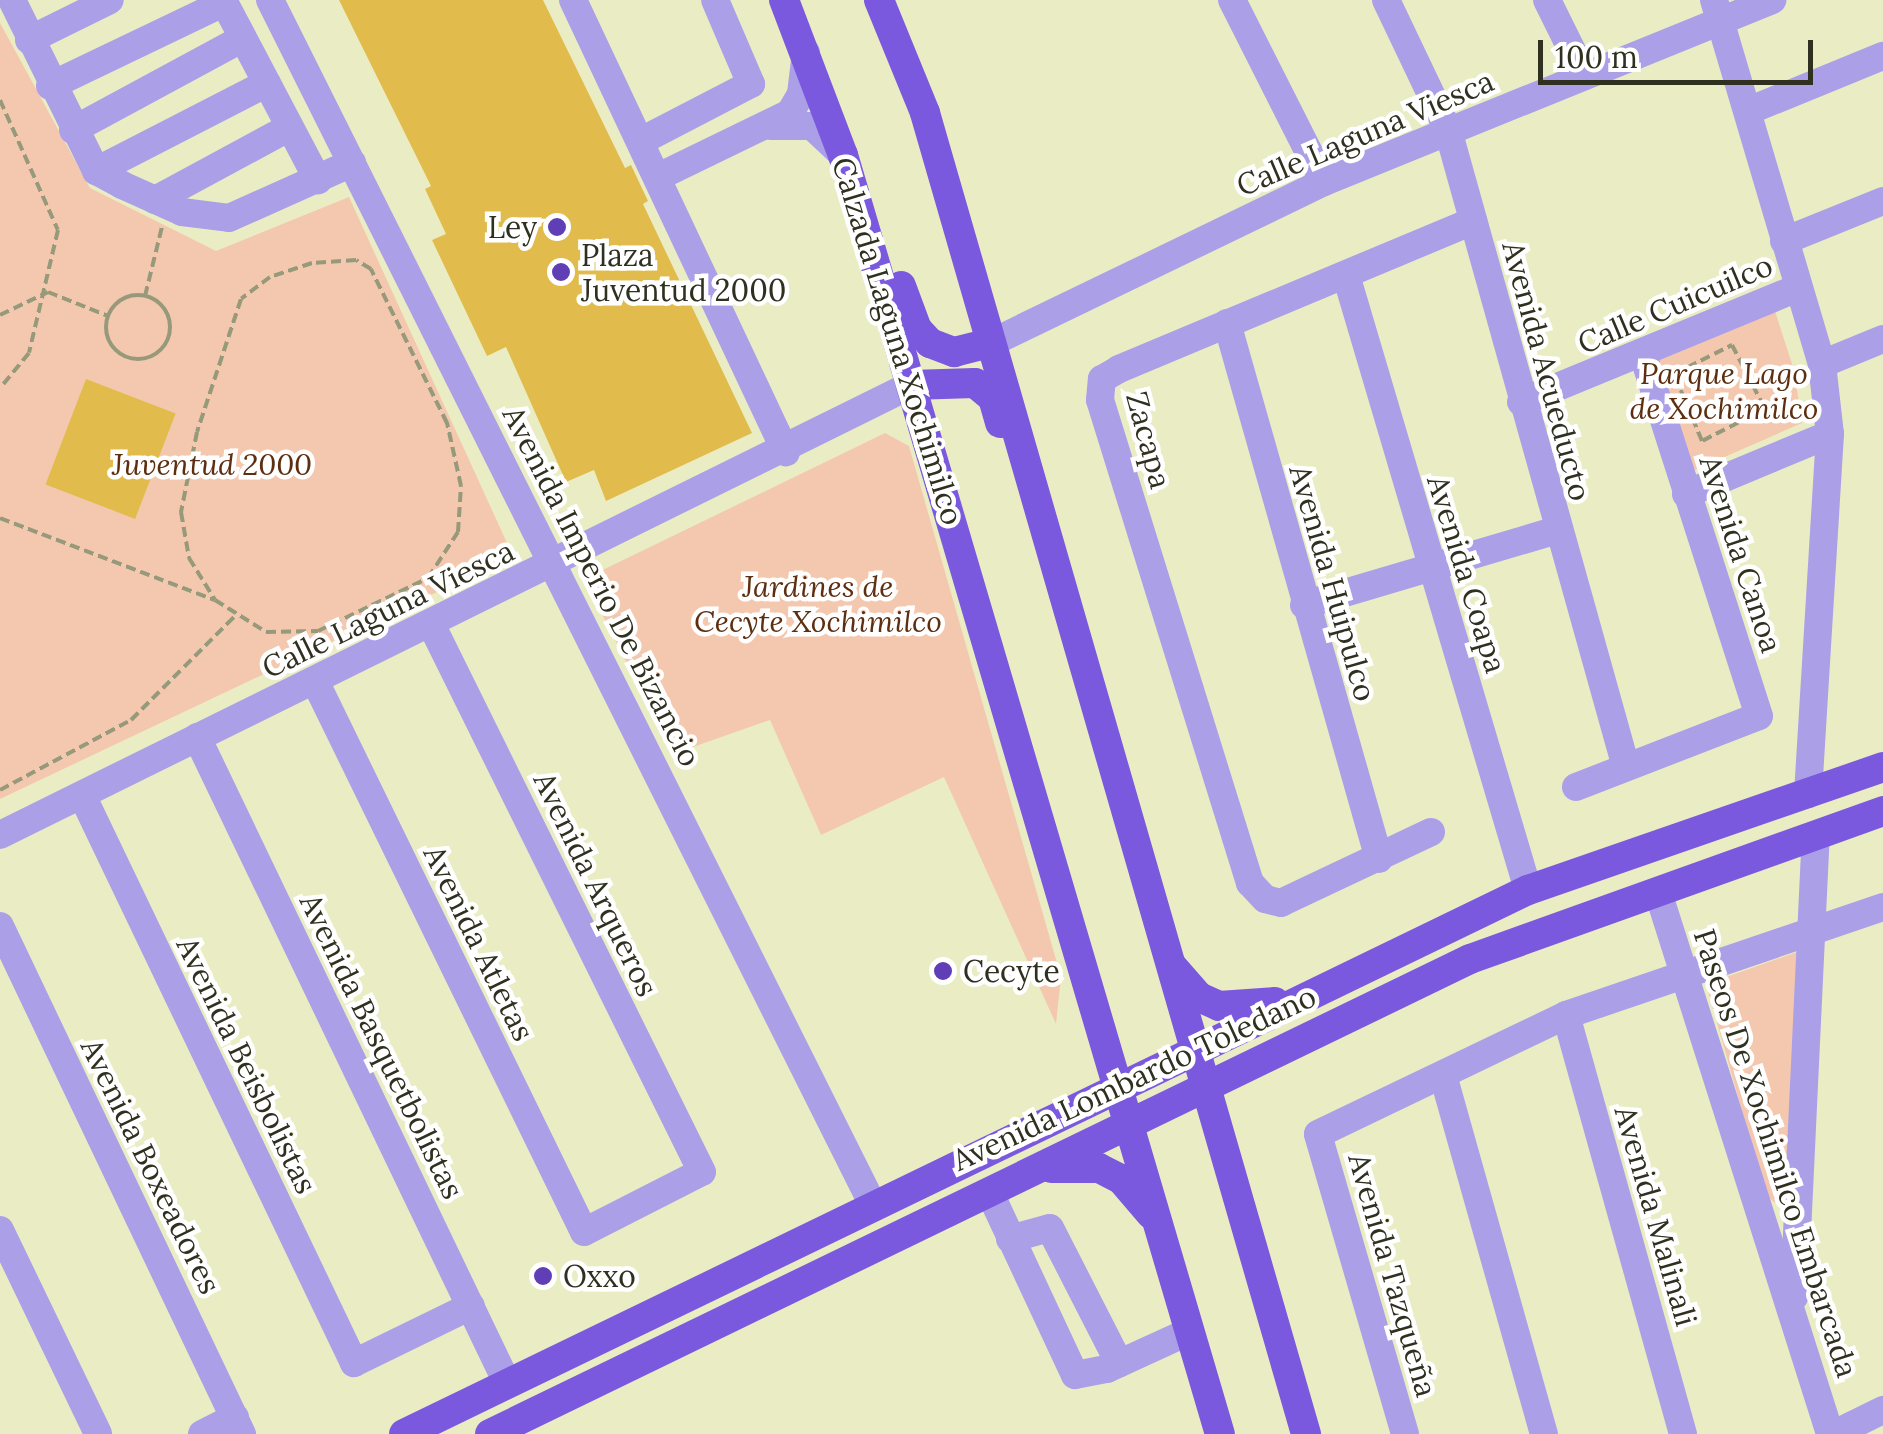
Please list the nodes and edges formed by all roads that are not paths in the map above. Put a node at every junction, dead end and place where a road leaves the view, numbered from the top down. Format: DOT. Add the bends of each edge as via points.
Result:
graph roads {
  1 [pos="12,0"];
  2 [pos="110,0"];
  3 [pos="270,0"];
  4 [pos="573,0"];
  5 [pos="715,0"];
  6 [pos="784,0"];
  7 [pos="879,0"];
  8 [pos="1232,0"];
  9 [pos="1386,0"];
  10 [pos="1547,0"];
  11 [pos="1772,0"];
  12 [pos="224,1"];
  13 [pos="1719,10"];
  14 [pos="244,38"];
  15 [pos="30,40"];
  16 [pos="806,51"];
  17 [pos="1883,56"];
  18 [pos="1584,76"];
  19 [pos="267,83"];
  20 [pos="50,86"];
  21 [pos="826,104"];
  22 [pos="1748,110"];
  23 [pos="768,126"];
  24 [pos="290,127"];
  25 [pos="73,130"];
  26 [pos="1448,130"];
  27 [pos="640,141"];
  28 [pos="843,156"];
  29 [pos="352,163"];
  30 [pos="96,171"];
  31 [pos="658,177"];
  32 [pos="318,180"];
  33 [pos="1324,182"];
  34 [pos="1883,201"];
  35 [pos="161,203"];
  36 [pos="1473,220"];
  37 [pos="1784,240"];
  38 [pos="1346,275"];
  39 [pos="1798,288"];
  40 [pos="1228,323"];
  41 [pos="1883,338"];
  42 [pos="991,343"];
  43 [pos="1643,354"];
  44 [pos="1822,364"];
  45 [pos="911,386"];
  46 [pos="1521,402"];
  47 [pos="1830,434"];
  48 [pos="786,452"];
  49 [pos="1686,494"];
  50 [pos="1557,530"];
  51 [pos="556,564"];
  52 [pos="1430,568"];
  53 [pos="1304,604"];
  54 [pos="432,624"];
  55 [pos="1075,642"];
  56 [pos="315,681"];
  57 [pos="198,737"];
  58 [pos="1626,767"];
  59 [pos="1883,767"];
  60 [pos="1576,787"];
  61 [pos="1808,794"];
  62 [pos="82,795"];
  63 [pos="1883,811"];
  64 [pos="1431,832"];
  65 [pos="0,834"];
  66 [pos="1816,836"];
  67 [pos="1664,844"];
  68 [pos="1379,859"];
  69 [pos="1528,890"];
  70 [pos="1658,892"];
  71 [pos="1883,907"];
  72 [pos="0,926"];
  73 [pos="1813,932"];
  74 [pos="1166,961"];
  75 [pos="1687,975"];
  76 [pos="1302,998"];
  77 [pos="1566,1015"];
  78 [pos="1192,1051"];
  79 [pos="1443,1075"];
  80 [pos="1119,1085"];
  81 [pos="1204,1088"];
  82 [pos="1131,1124"];
  83 [pos="1038,1170"];
  84 [pos="990,1192"];
  85 [pos="872,1203"];
  86 [pos="1160,1227"];
  87 [pos="0,1230"];
  88 [pos="584,1232"];
  89 [pos="1010,1239"];
  90 [pos="471,1306"];
  91 [pos="1793,1314"];
  92 [pos="1190,1331"];
  93 [pos="1119,1364"];
  94 [pos="501,1386"];
  95 [pos="1883,1410"];
  96 [pos="238,1426"];
  97 [pos="98,1434"];
  98 [pos="202,1434"];
  99 [pos="404,1434"];
  100 [pos="428,1434"];
  101 [pos="490,1434"];
  102 [pos="1220,1434"];
  103 [pos="1306,1434"];
  104 [pos="1405,1434"];
  105 [pos="1544,1434"];
  106 [pos="1683,1434"];
  107 [pos="1832,1434"];
  1 -- 15 [label="street"];
  2 -- 15 [label="street"];
  3 -- 29 [label="street, Avenida Imperio De Bizancio"];
  4 -- 27 [label="street"];
  5 -- 27 [label="street" via="751,84"];
  6 -- 16 [label="main road, Calzada Laguna Xochimilco"];
  7 -- 42 [label="main road" via="922,103"];
  8 -- 33 [label="street"];
  9 -- 26 [label="street, Avenida Acueducto"];
  10 -- 18 [label="street"];
  11 -- 13 [label="street, Calle Laguna Viesca"];
  12 -- 14 [label="street"];
  12 -- 20 [label="street"];
  13 -- 18 [label="street, Calle Laguna Viesca"];
  13 -- 22 [label="street"];
  14 -- 19 [label="street"];
  14 -- 25 [label="street"];
  15 -- 20 [label="street"];
  16 -- 21 [label="main road, Calzada Laguna Xochimilco"];
  16 -- 23 [label="street" via="799,100"];
  17 -- 22 [label="street"];
  18 -- 26 [label="street, Calle Laguna Viesca"];
  19 -- 24 [label="street"];
  19 -- 30 [label="street"];
  20 -- 25 [label="street"];
  21 -- 28 [label="main road, Calzada Laguna Xochimilco"];
  21 -- 42 [label="main road" via="847,140 917,328 941,350"];
  22 -- 37 [label="street"];
  23 -- 28 [label="street" via="812,126"];
  23 -- 31 [label="street"];
  24 -- 32 [label="street"];
  24 -- 35 [label="street"];
  25 -- 30 [label="street"];
  26 -- 33 [label="street, Calle Laguna Viesca"];
  26 -- 36 [label="street, Avenida Acueducto"];
  27 -- 31 [label="street"];
  28 -- 45 [label="main road, Calzada Laguna Xochimilco"];
  29 -- 32 [label="street"];
  29 -- 51 [label="street, Avenida Imperio De Bizancio"];
  30 -- 35 [label="street"];
  31 -- 48 [label="street"];
  32 -- 35 [label="street" via="229,218 210,220"];
  33 -- 42 [label="street, Calle Laguna Viesca"];
  34 -- 37 [label="street"];
  36 -- 38 [label="street, Zacapa"];
  36 -- 46 [label="street, Avenida Acueducto"];
  37 -- 39 [label="street"];
  38 -- 40 [label="street, Zacapa"];
  38 -- 52 [label="street, Avenida Coapa"];
  39 -- 43 [label="street, Calle Cuicuilco"];
  39 -- 44 [label="street"];
  40 -- 53 [label="street, Avenida Huipulco"];
  40 -- 68 [label="street, Zacapa" via="1102,379 1100,400 1250,883 1265,900 1281,902"];
  41 -- 44 [label="street"];
  42 -- 55 [label="main road"];
  43 -- 46 [label="street, Calle Cuicuilco"];
  43 -- 49 [label="street, Avenida Canoa"];
  44 -- 47 [label="street"];
  45 -- 48 [label="street, Calle Laguna Viesca"];
  45 -- 55 [label="main road" via="960,380 993,398 1051,595"];
  45 -- 80 [label="main road, Calzada Laguna Xochimilco"];
  46 -- 50 [label="street, Avenida Acueducto"];
  47 -- 49 [label="street"];
  47 -- 61 [label="street"];
  48 -- 51 [label="street, Calle Laguna Viesca"];
  49 -- 58 [label="street, Avenida Canoa" via="1759,716"];
  50 -- 52 [label="street"];
  50 -- 58 [label="street, Avenida Acueducto"];
  51 -- 54 [label="street, Calle Laguna Viesca"];
  51 -- 85 [label="street, Avenida Imperio De Bizancio"];
  52 -- 53 [label="street"];
  52 -- 69 [label="street, Avenida Coapa"];
  53 -- 68 [label="street, Avenida Huipulco"];
  54 -- 56 [label="street, Calle Laguna Viesca"];
  54 -- 88 [label="street, Avenida Arqueros" via="702,1172"];
  55 -- 74 [label="main road"];
  56 -- 57 [label="street, Calle Laguna Viesca"];
  56 -- 88 [label="street, Avenida Atletas"];
  57 -- 62 [label="street, Calle Laguna Viesca"];
  57 -- 90 [label="street, Avenida Basquetbolistas"];
  58 -- 60 [label="street"];
  59 -- 61 [label="main road, Avenida Lombardo Toledano"];
  61 -- 67 [label="main road, Avenida Lombardo Toledano"];
  62 -- 65 [label="street, Calle Laguna Viesca"];
  62 -- 90 [label="street, Avenida Beisbolistas" via="354,1363"];
  63 -- 66 [label="main road, Avenida Lombardo Toledano"];
  64 -- 68 [label="street"];
  66 -- 70 [label="main road, Avenida Lombardo Toledano"];
  66 -- 73 [label="street"];
  67 -- 69 [label="main road, Avenida Lombardo Toledano"];
  67 -- 70 [label="main road"];
  69 -- 76 [label="main road, Avenida Lombardo Toledano"];
  70 -- 75 [label="street, Paseos De Xochimilco Embarcada"];
  70 -- 81 [label="main road, Avenida Lombardo Toledano" via="1470,959"];
  71 -- 73 [label="street"];
  72 -- 96 [label="street, Avenida Boxeadores"];
  73 -- 75 [label="street"];
  73 -- 91 [label="street"];
  74 -- 76 [label="main road" via="1200,997 1219,1006"];
  74 -- 78 [label="main road"];
  75 -- 77 [label="street"];
  75 -- 91 [label="street, Paseos De Xochimilco Embarcada"];
  76 -- 78 [label="main road, Avenida Lombardo Toledano"];
  77 -- 79 [label="street"];
  77 -- 106 [label="street, Avenida Malinali"];
  78 -- 80 [label="main road, Avenida Lombardo Toledano"];
  78 -- 81 [label="main road"];
  79 -- 104 [label="street, Avenida Tazqueña" via="1318,1134"];
  79 -- 105 [label="street"];
  80 -- 82 [label="main road, Calzada Laguna Xochimilco"];
  80 -- 85 [label="main road, Avenida Lombardo Toledano"];
  81 -- 82 [label="main road, Avenida Lombardo Toledano"];
  81 -- 103 [label="main road"];
  82 -- 83 [label="main road, Avenida Lombardo Toledano"];
  82 -- 86 [label="main road, Calzada Laguna Xochimilco"];
  83 -- 84 [label="main road, Avenida Lombardo Toledano"];
  83 -- 86 [label="main road" via="1099,1168 1135,1192"];
  84 -- 89 [label="street"];
  84 -- 101 [label="main road, Avenida Lombardo Toledano"];
  85 -- 94 [label="main road, Avenida Lombardo Toledano"];
  86 -- 92 [label="main road, Calzada Laguna Xochimilco"];
  87 -- 97 [label="street"];
  89 -- 93 [label="street" via="1050,1228"];
  89 -- 93 [label="street" via="1075,1375"];
  90 -- 94 [label="street, Avenida Basquetbolistas"];
  91 -- 107 [label="street, Paseos De Xochimilco Embarcada"];
  92 -- 93 [label="street"];
  92 -- 102 [label="main road, Calzada Laguna Xochimilco"];
  94 -- 99 [label="main road, Avenida Lombardo Toledano"];
  94 -- 100 [label="main road"];
  95 -- 107 [label="street"];
  96 -- 98 [label="street"];
}
